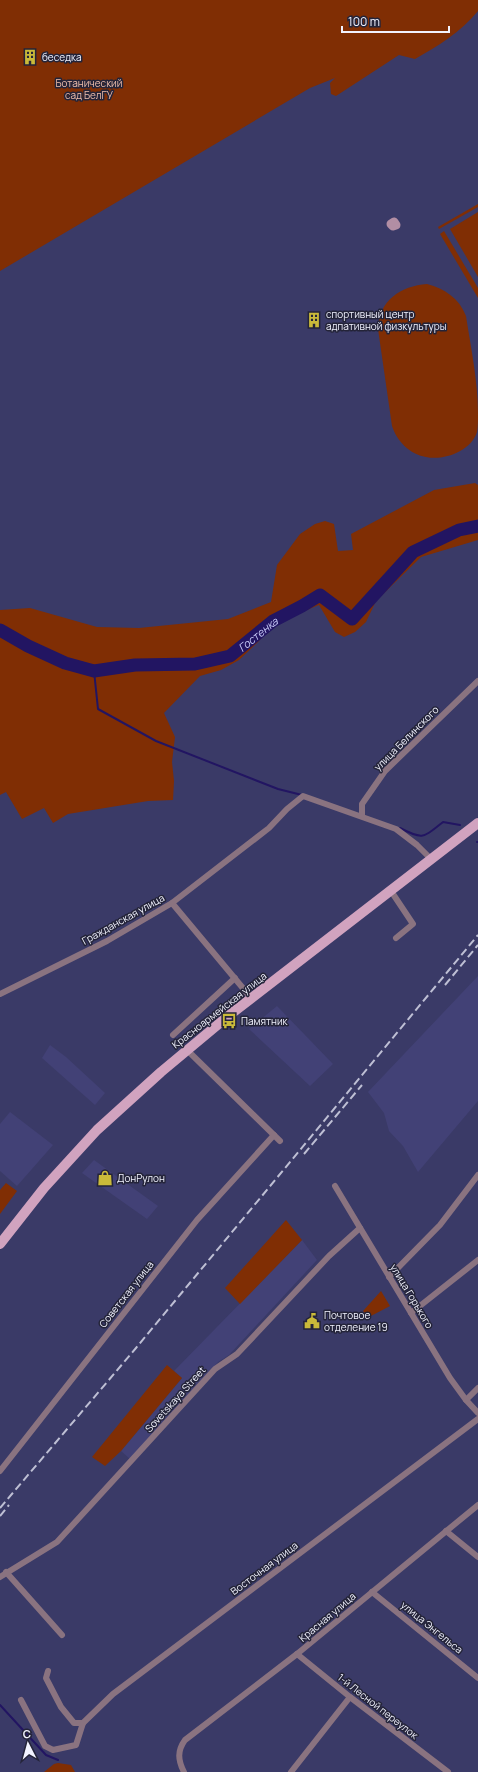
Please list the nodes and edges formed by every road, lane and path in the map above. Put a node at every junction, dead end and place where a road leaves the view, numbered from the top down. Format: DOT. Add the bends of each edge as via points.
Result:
graph roads {
  1 [pos="478,681"];
  2 [pos="362,816"];
  3 [pos="478,823"];
  4 [pos="431,859"];
  5 [pos="391,891"];
  6 [pos="172,903"];
  7 [pos="396,938"];
  8 [pos="236,978"];
  9 [pos="0,994"];
  10 [pos="252,999"];
  11 [pos="173,1035"];
  12 [pos="186,1049"];
  13 [pos="274,1135"];
  14 [pos="280,1141"];
  15 [pos="478,1175"];
  16 [pos="335,1186"];
  17 [pos="360,1228"];
  18 [pos="0,1244"];
  19 [pos="478,1260"];
  20 [pos="389,1277"];
  21 [pos="411,1313"];
  22 [pos="478,1388"];
  23 [pos="466,1400"];
  24 [pos="478,1413"];
  25 [pos="478,1419"];
  26 [pos="0,1471"];
  27 [pos="478,1505"];
  28 [pos="446,1531"];
  29 [pos="478,1557"];
  30 [pos="6,1572"];
  31 [pos="0,1577"];
  32 [pos="372,1592"];
  33 [pos="62,1635"];
  34 [pos="297,1654"];
  35 [pos="48,1671"];
  36 [pos="478,1678"];
  37 [pos="350,1697"];
  38 [pos="21,1700"];
  39 [pos="83,1724"];
  40 [pos="184,1772"];
  41 [pos="291,1772"];
  42 [pos="448,1772"];
  1 -- 2 [label="street, улица Белинского" via="385,771 362,804"];
  2 -- 4 [label="street" via="396,830"];
  2 -- 6 [label="street, Гражданская улица" via="303,796 265,831"];
  3 -- 4 [label="main road, Красноармейская улица"];
  4 -- 5 [label="main road, Красноармейская улица"];
  5 -- 7 [label="street" via="413,924"];
  5 -- 10 [label="main road, Красноармейская улица"];
  6 -- 8 [label="street"];
  6 -- 9 [label="street, Гражданская улица" via="107,941"];
  8 -- 10 [label="street"];
  8 -- 11 [label="street"];
  10 -- 12 [label="main road, Красноармейская улица"];
  12 -- 13 [label="street"];
  12 -- 18 [label="main road, Красноармейская улица" via="97,1130 44,1188"];
  13 -- 14 [label="street"];
  13 -- 26 [label="street, Советская улица" via="197,1220"];
  15 -- 20 [label="street" via="440,1225"];
  16 -- 17 [label="street, улица Горького"];
  17 -- 20 [label="street, улица Горького"];
  17 -- 30 [label="street, Sovetskaya Street" via="329,1256 237,1354 215,1369 57,1542"];
  19 -- 21 [label="street"];
  20 -- 21 [label="street, улица Горького"];
  21 -- 23 [label="street, улица Горького"];
  22 -- 23 [label="street"];
  23 -- 24 [label="street, улица Горького"];
  25 -- 39 [label="street, Восточная улица" via="113,1694"];
  27 -- 28 [label="street, Красная улица"];
  28 -- 29 [label="street"];
  28 -- 32 [label="street, Красная улица"];
  30 -- 31 [label="street, Sovetskaya Street"];
  30 -- 33 [label="street"];
  32 -- 34 [label="street, Красная улица"];
  32 -- 36 [label="street, улица Энгельса"];
  34 -- 37 [label="street, 1-й Лесной переулок"];
  34 -- 40 [label="street, Красная улица" via="185,1740 180,1746 178,1758"];
  35 -- 39 [label="street" via="46,1678 61,1707 74,1724"];
  37 -- 41 [label="street"];
  37 -- 42 [label="street, 1-й Лесной переулок"];
  38 -- 39 [label="street, Восточная улица" via="45,1746 53,1750 76,1745"];
}
